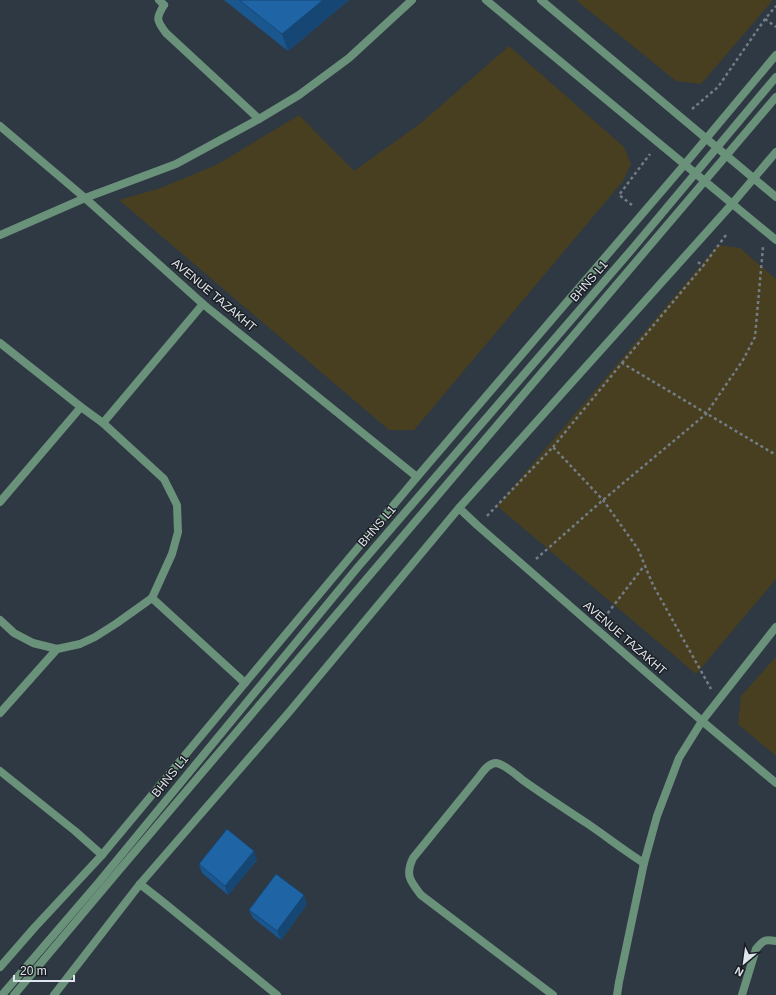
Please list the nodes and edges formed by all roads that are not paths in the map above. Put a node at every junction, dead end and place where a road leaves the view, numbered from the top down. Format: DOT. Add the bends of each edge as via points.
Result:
graph roads {
  1 [pos="412,0"];
  2 [pos="486,0"];
  3 [pos="541,0"];
  4 [pos="162,2"];
  5 [pos="776,55"];
  6 [pos="776,77"];
  7 [pos="776,97"];
  8 [pos="259,119"];
  9 [pos="0,126"];
  10 [pos="706,139"];
  11 [pos="717,148"];
  12 [pos="776,152"];
  13 [pos="726,156"];
  14 [pos="685,164"];
  15 [pos="696,173"];
  16 [pos="754,178"];
  17 [pos="705,181"];
  18 [pos="776,197"];
  19 [pos="85,198"];
  20 [pos="732,204"];
  21 [pos="0,235"];
  22 [pos="776,240"];
  23 [pos="203,304"];
  24 [pos="0,343"];
  25 [pos="81,407"];
  26 [pos="104,422"];
  27 [pos="417,478"];
  28 [pos="0,502"];
  29 [pos="459,508"];
  30 [pos="152,598"];
  31 [pos="0,620"];
  32 [pos="776,627"];
  33 [pos="57,649"];
  34 [pos="245,682"];
  35 [pos="0,714"];
  36 [pos="702,721"];
  37 [pos="0,772"];
  38 [pos="776,783"];
  39 [pos="102,855"];
  40 [pos="644,863"];
  41 [pos="140,884"];
  42 [pos="776,941"];
  43 [pos="0,967"];
  44 [pos="2,995"];
  45 [pos="14,995"];
  46 [pos="54,995"];
  47 [pos="277,995"];
  48 [pos="553,995"];
  49 [pos="618,995"];
  50 [pos="742,995"];
  1 -- 8 [label="street" via="349,58 299,96"];
  2 -- 14 [label="street"];
  3 -- 10 [label="street"];
  4 -- 8 [label="street" via="158,14 161,27"];
  5 -- 10 [label="street"];
  6 -- 11 [label="street, BHNS L1"];
  7 -- 13 [label="street, BHNS L1"];
  8 -- 19 [label="street" via="176,164"];
  9 -- 19 [label="street, AVENUE TAZAKHT"];
  10 -- 11 [label="street"];
  10 -- 14 [label="street"];
  11 -- 13 [label="street"];
  11 -- 15 [label="street, BHNS L1"];
  12 -- 16 [label="street"];
  13 -- 16 [label="street"];
  13 -- 17 [label="street, BHNS L1"];
  14 -- 15 [label="street"];
  14 -- 27 [label="street"];
  15 -- 17 [label="street"];
  15 -- 44 [label="street, BHNS L1" via="358,566 104,876"];
  16 -- 18 [label="street"];
  16 -- 20 [label="street"];
  17 -- 20 [label="street"];
  17 -- 45 [label="street, BHNS L1"];
  19 -- 21 [label="street"];
  19 -- 23 [label="street, AVENUE TAZAKHT"];
  20 -- 22 [label="street"];
  20 -- 29 [label="street"];
  23 -- 26 [label="street"];
  23 -- 27 [label="street, AVENUE TAZAKHT"];
  24 -- 25 [label="street"];
  25 -- 26 [label="street"];
  25 -- 28 [label="street"];
  26 -- 30 [label="street" via="164,479 177,505 178,532 172,554"];
  27 -- 34 [label="street"];
  29 -- 36 [label="street, AVENUE TAZAKHT"];
  29 -- 41 [label="street"];
  30 -- 33 [label="street" via="95,637 80,644"];
  30 -- 34 [label="street"];
  31 -- 33 [label="street" via="14,633 33,643"];
  32 -- 36 [label="street"];
  33 -- 35 [label="street"];
  34 -- 39 [label="street"];
  36 -- 38 [label="street, AVENUE TAZAKHT"];
  36 -- 40 [label="street" via="679,758 657,816"];
  37 -- 39 [label="street"];
  39 -- 43 [label="street"];
  40 -- 48 [label="street" via="508,769 494,763 478,778 413,858 408,873 411,883 421,895"];
  40 -- 49 [label="street"];
  41 -- 46 [label="street"];
  41 -- 47 [label="street"];
  42 -- 50 [label="street" via="764,940 756,949"];
}
